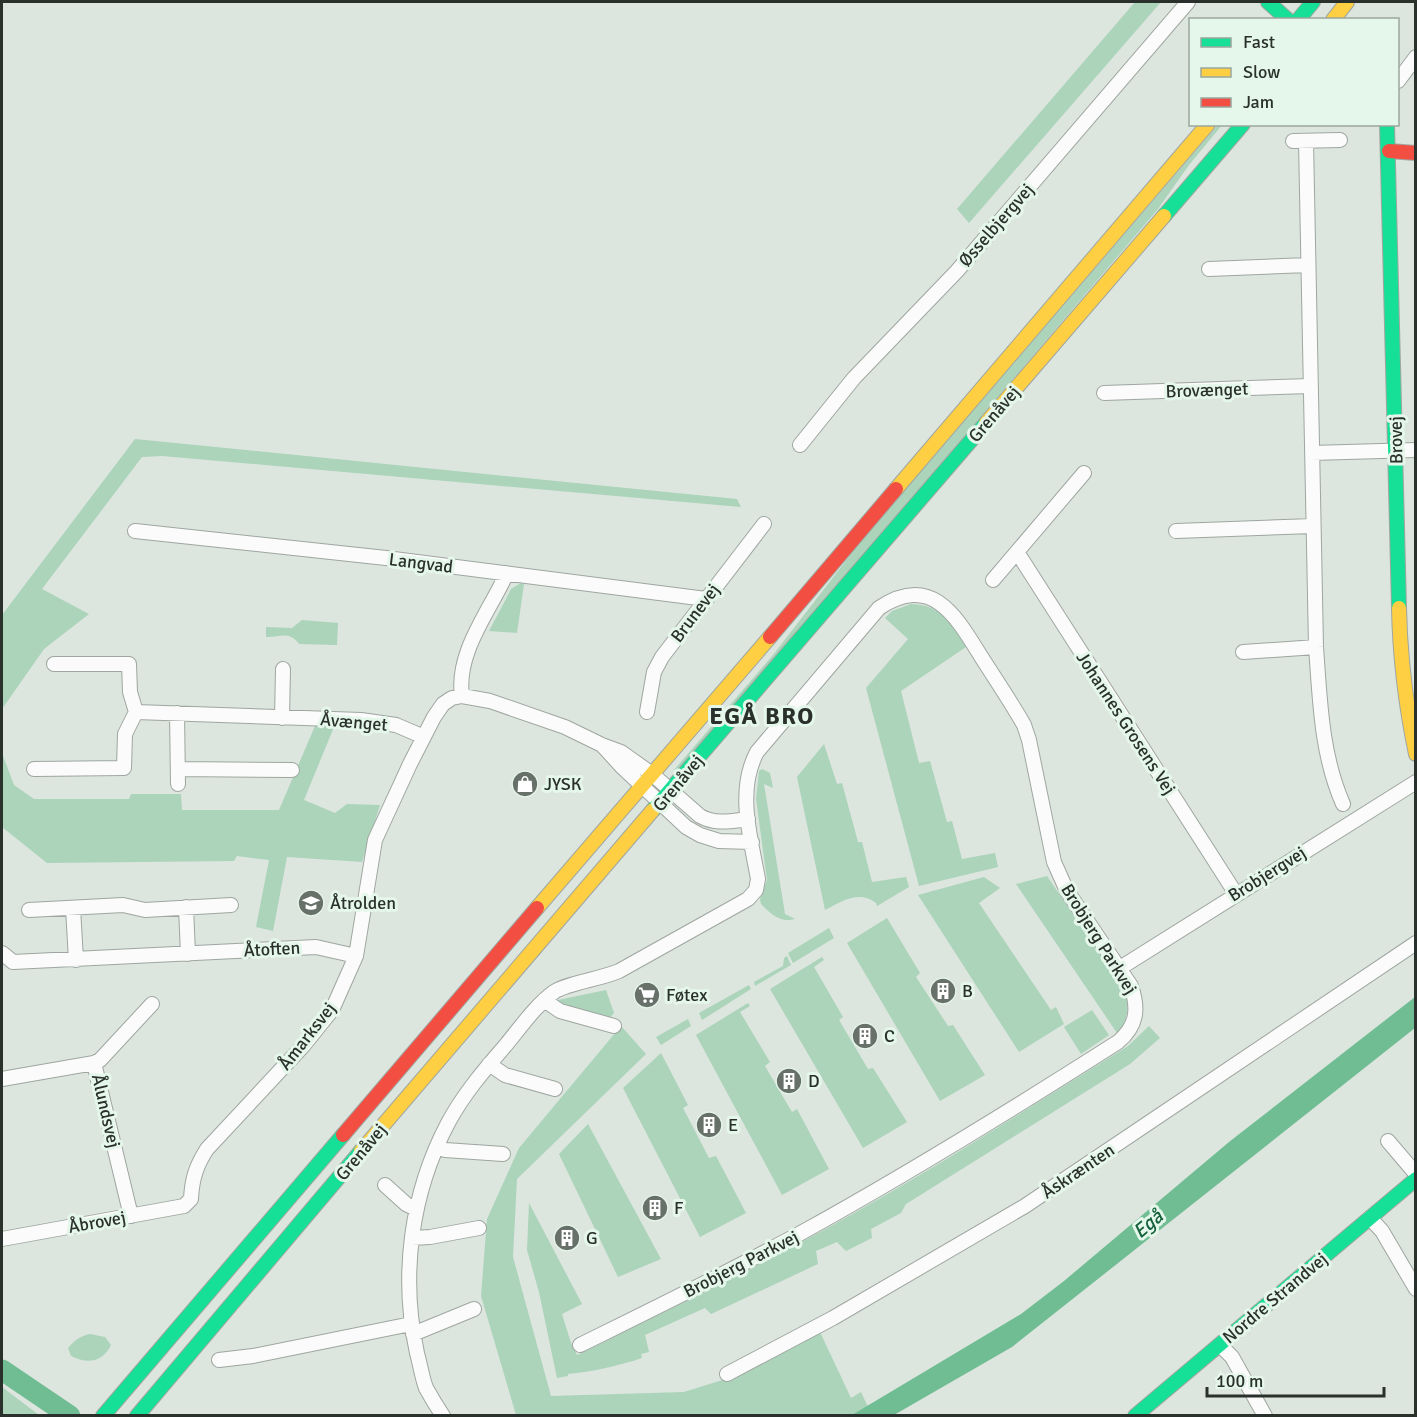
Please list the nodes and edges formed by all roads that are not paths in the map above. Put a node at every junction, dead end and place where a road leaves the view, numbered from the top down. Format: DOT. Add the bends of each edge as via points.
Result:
graph roads {
  1 [pos="1188,2"];
  2 [pos="1268,2"];
  3 [pos="1313,2"];
  4 [pos="1347,2"];
  5 [pos="1286,18"];
  6 [pos="1300,18"];
  7 [pos="1335,18"];
  8 [pos="1416,57"];
  9 [pos="1399,80"];
  10 [pos="1206,126"];
  11 [pos="1241,126"];
  12 [pos="1387,126"];
  13 [pos="1340,140"];
  14 [pos="1389,151"];
  15 [pos="1416,153"];
  16 [pos="1308,264"];
  17 [pos="1209,269"];
  18 [pos="1310,386"];
  19 [pos="1104,393"];
  20 [pos="800,445"];
  21 [pos="1416,450"];
  22 [pos="1396,452"];
  23 [pos="1312,453"];
  24 [pos="1084,473"];
  25 [pos="764,524"];
  26 [pos="1313,526"];
  27 [pos="135,531"];
  28 [pos="1176,531"];
  29 [pos="1017,552"];
  30 [pos="506,573"];
  31 [pos="993,580"];
  32 [pos="706,599"];
  33 [pos="1316,647"];
  34 [pos="1243,652"];
  35 [pos="54,664"];
  36 [pos="283,669"];
  37 [pos="462,696"];
  38 [pos="136,712"];
  39 [pos="647,712"];
  40 [pos="177,713"];
  41 [pos="282,718"];
  42 [pos="424,737"];
  43 [pos="602,746"];
  44 [pos="1416,754"];
  45 [pos="33,769"];
  46 [pos="178,769"];
  47 [pos="292,770"];
  48 [pos="652,774"];
  49 [pos="1416,782"];
  50 [pos="178,784"];
  51 [pos="642,786"];
  52 [pos="671,791"];
  53 [pos="661,803"];
  54 [pos="1343,804"];
  55 [pos="748,819"];
  56 [pos="752,842"];
  57 [pos="1236,894"];
  58 [pos="231,905"];
  59 [pos="186,907"];
  60 [pos="73,908"];
  61 [pos="29,910"];
  62 [pos="1416,943"];
  63 [pos="2,953"];
  64 [pos="188,954"];
  65 [pos="356,956"];
  66 [pos="76,960"];
  67 [pos="1120,968"];
  68 [pos="544,1000"];
  69 [pos="152,1004"];
  70 [pos="614,1026"];
  71 [pos="94,1063"];
  72 [pos="489,1064"];
  73 [pos="2,1079"];
  74 [pos="555,1089"];
  75 [pos="1388,1141"];
  76 [pos="437,1147"];
  77 [pos="503,1154"];
  78 [pos="1416,1174"];
  79 [pos="1416,1179"];
  80 [pos="385,1185"];
  81 [pos="191,1199"];
  82 [pos="416,1209"];
  83 [pos="131,1216"];
  84 [pos="1370,1218"];
  85 [pos="479,1228"];
  86 [pos="412,1238"];
  87 [pos="2,1239"];
  88 [pos="1416,1289"];
  89 [pos="474,1309"];
  90 [pos="412,1329"];
  91 [pos="580,1345"];
  92 [pos="1220,1345"];
  93 [pos="219,1360"];
  94 [pos="727,1374"];
  95 [pos="104,1416"];
  96 [pos="137,1416"];
  97 [pos="443,1416"];
  98 [pos="1135,1416"];
  99 [pos="1265,1416"];
  1 -- 20 [label="street, Øsselbjergvej" via="957,271 854,378"];
  2 -- 5 [label="main road"];
  3 -- 6 [label="main road"];
  4 -- 7 [label="main road"];
  8 -- 9 [label="street"];
  10 -- 48 [label="main road, Grenåvej"];
  11 -- 52 [label="main road, Grenåvej"];
  12 -- 14 [label="main road, Brovej"];
  13 -- 16 [label="street" via="1299,141"];
  14 -- 15 [label="main road"];
  14 -- 22 [label="main road, Brovej"];
  16 -- 17 [label="street"];
  16 -- 18 [label="street"];
  18 -- 19 [label="street, Brovænget"];
  18 -- 23 [label="street"];
  21 -- 22 [label="street"];
  22 -- 23 [label="street"];
  22 -- 44 [label="main road, Brovej" via="1401,650"];
  23 -- 26 [label="street"];
  24 -- 29 [label="street"];
  25 -- 32 [label="street, Brunevej"];
  26 -- 28 [label="street"];
  26 -- 33 [label="street"];
  27 -- 30 [label="street, Langvad"];
  29 -- 31 [label="street"];
  29 -- 57 [label="street, Johannes Grosens Vej"];
  30 -- 32 [label="street, Langvad"];
  30 -- 37 [label="street" via="464,660"];
  32 -- 39 [label="street, Brunevej" via="654,672"];
  33 -- 34 [label="street"];
  33 -- 54 [label="street" via="1327,755"];
  35 -- 38 [label="street" via="129,664 130,692"];
  36 -- 41 [label="street"];
  37 -- 42 [label="street, Åmarksvej" via="443,704"];
  37 -- 43 [label="street" via="490,701 565,727"];
  38 -- 40 [label="street, Åvænget"];
  38 -- 45 [label="street" via="125,734 124,768"];
  40 -- 41 [label="street, Åvænget"];
  40 -- 46 [label="street"];
  41 -- 42 [label="street, Åvænget" via="379,721"];
  42 -- 65 [label="street, Åmarksvej" via="375,840"];
  43 -- 48 [label="street" via="621,752"];
  43 -- 51 [label="street"];
  46 -- 47 [label="street"];
  46 -- 50 [label="street"];
  48 -- 51 [label="main road, Grenåvej"];
  48 -- 52 [label="street"];
  49 -- 57 [label="street, Brobjergvej"];
  51 -- 53 [label="street"];
  51 -- 95 [label="main road, Grenåvej"];
  52 -- 53 [label="main road, Grenåvej"];
  52 -- 55 [label="street" via="709,821"];
  53 -- 56 [label="street" via="700,836 729,843"];
  53 -- 96 [label="main road, Grenåvej"];
  55 -- 56 [label="street, Brobjerg Parkvej"];
  55 -- 67 [label="street, Brobjerg Parkvej" via="748,775 758,752 879,608 913,595 936,600 955,616 1024,725 1054,862 1067,891"];
  56 -- 68 [label="street, Brobjerg Parkvej" via="758,879 756,890 748,899 619,971 557,990"];
  57 -- 67 [label="street, Brobjergvej"];
  58 -- 59 [label="street"];
  59 -- 60 [label="street"];
  59 -- 64 [label="street"];
  60 -- 61 [label="street"];
  60 -- 66 [label="street"];
  62 -- 94 [label="street, Åskrænten" via="1026,1206 833,1318"];
  63 -- 66 [label="street, Åtoften" via="13,962"];
  64 -- 65 [label="street, Åtoften" via="316,947"];
  64 -- 66 [label="street, Åtoften"];
  65 -- 81 [label="street, Åmarksvej" via="332,1010 207,1149 192,1178"];
  67 -- 91 [label="street, Brobjerg Parkvej" via="1136,1000 1131,1028 1120,1040 887,1184 717,1277"];
  68 -- 70 [label="street" via="560,1011"];
  68 -- 72 [label="street, Brobjerg Parkvej"];
  69 -- 71 [label="street"];
  71 -- 73 [label="street, Ålundsvej"];
  71 -- 83 [label="street, Ålundsvej"];
  72 -- 74 [label="street" via="505,1075"];
  72 -- 76 [label="street, Brobjerg Parkvej" via="453,1115"];
  75 -- 78 [label="street"];
  76 -- 77 [label="street"];
  76 -- 82 [label="street, Brobjerg Parkvej"];
  79 -- 84 [label="main road, Nordre Strandvej"];
  80 -- 82 [label="street"];
  81 -- 83 [label="street, Åbrovej" via="184,1206"];
  82 -- 86 [label="street, Brobjerg Parkvej"];
  83 -- 87 [label="street, Åbrovej"];
  84 -- 88 [label="street" via="1382,1231"];
  84 -- 92 [label="main road, Nordre Strandvej"];
  85 -- 86 [label="street"];
  86 -- 90 [label="street, Brobjerg Parkvej"];
  89 -- 90 [label="street"];
  90 -- 93 [label="street"];
  90 -- 97 [label="street, Brobjerg Parkvej" via="426,1387"];
  92 -- 98 [label="main road, Nordre Strandvej"];
  92 -- 99 [label="street" via="1232,1357"];
}
